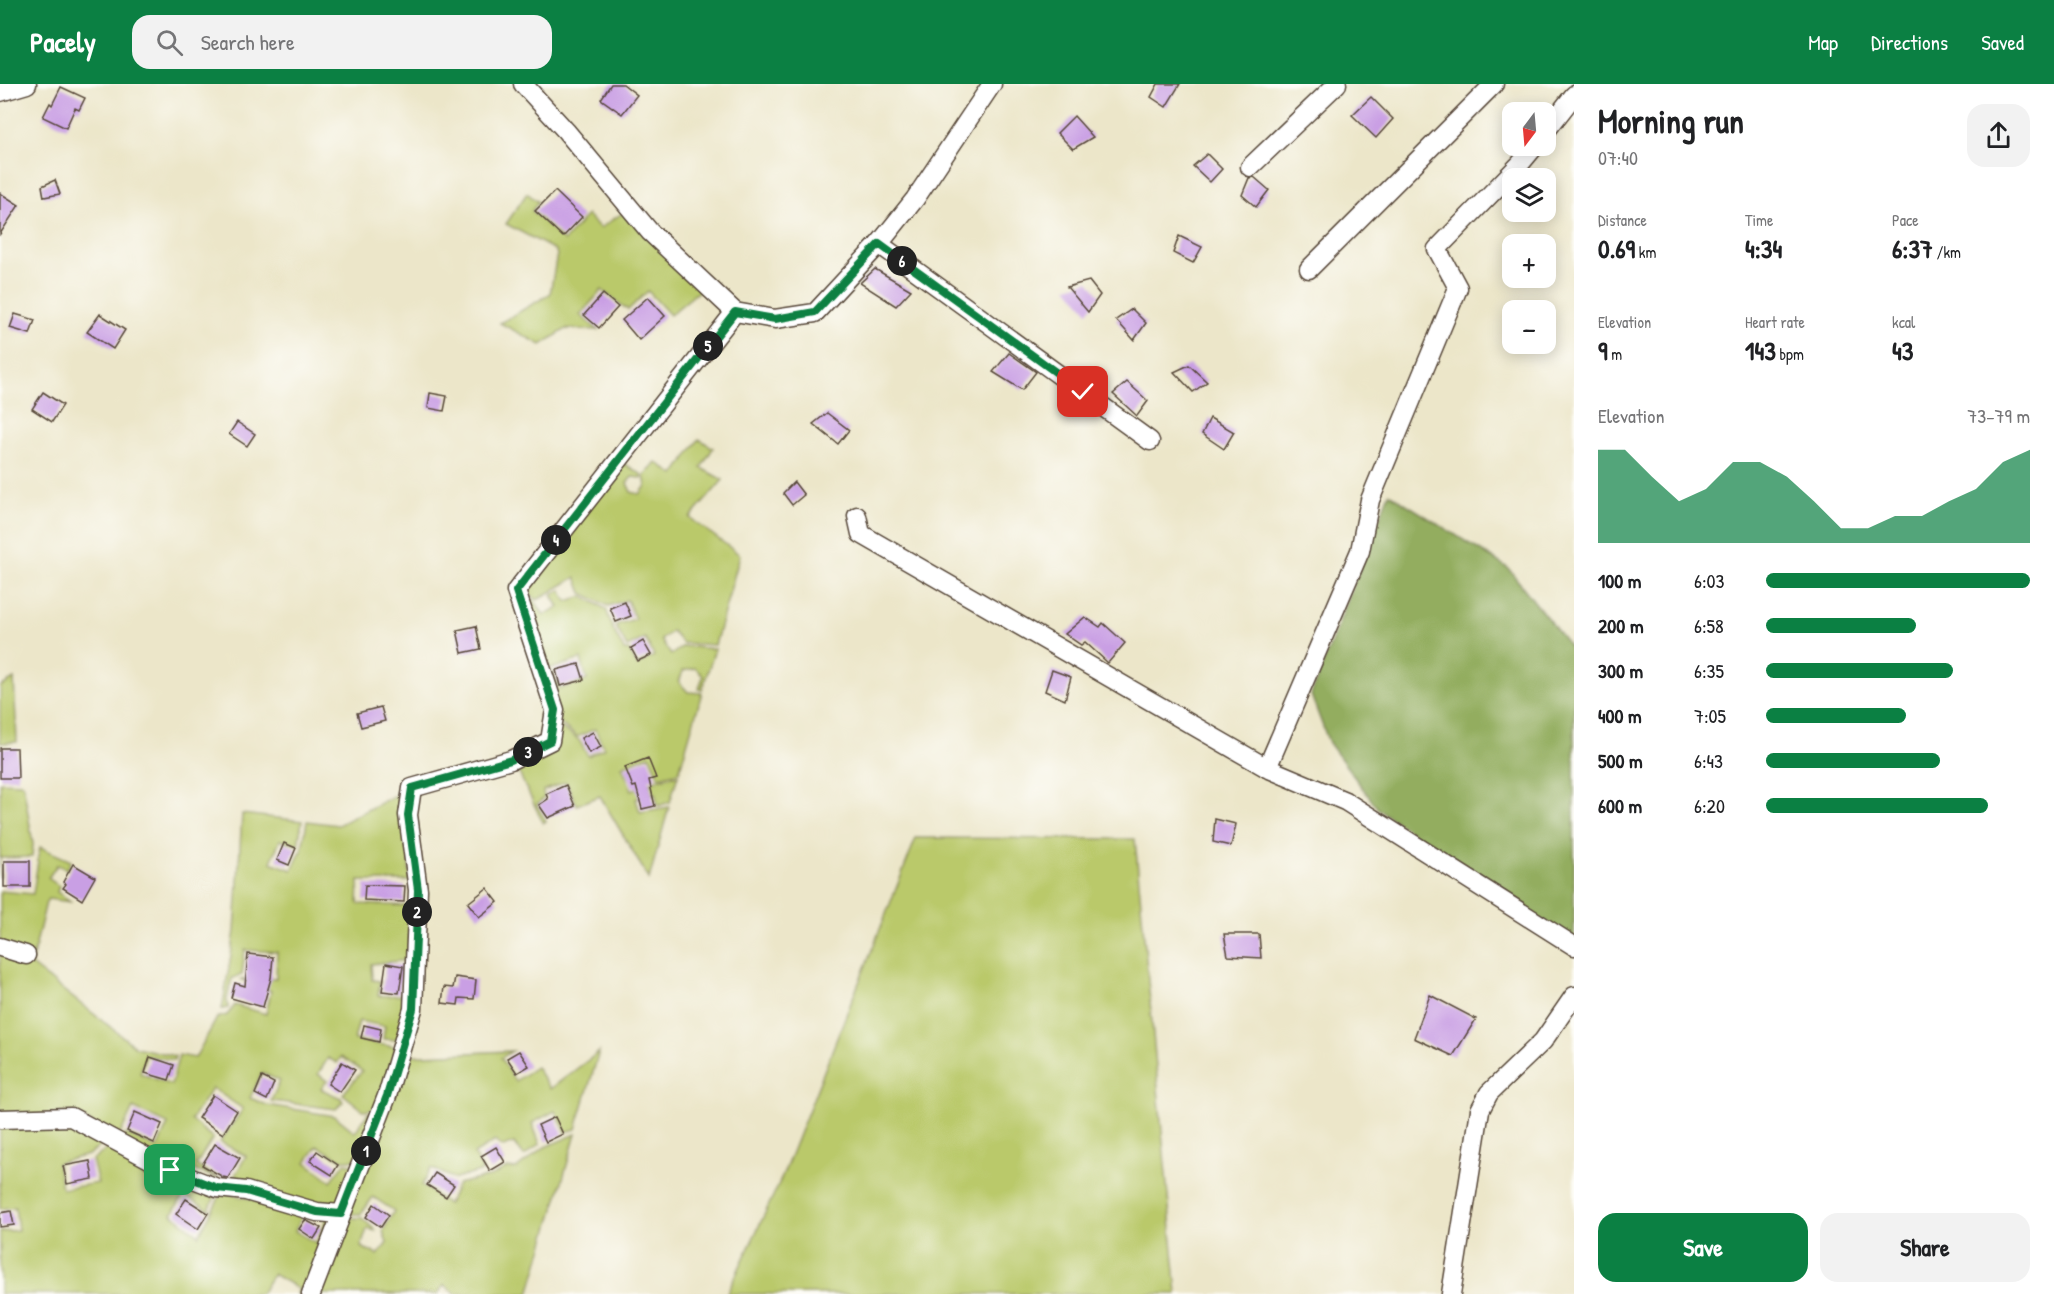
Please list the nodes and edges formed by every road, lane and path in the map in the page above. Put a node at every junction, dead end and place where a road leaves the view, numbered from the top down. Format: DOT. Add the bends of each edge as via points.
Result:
graph roads {
  1 [pos="27,84"];
  2 [pos="523,84"];
  3 [pos="992,84"];
  4 [pos="1337,84"];
  5 [pos="1494,84"];
  6 [pos="0,92"];
  7 [pos="1574,94"];
  8 [pos="1556,118"];
  9 [pos="1527,156"];
  10 [pos="1250,167"];
  11 [pos="879,244"];
  12 [pos="1309,269"];
  13 [pos="735,312"];
  14 [pos="1150,441"];
  15 [pos="857,516"];
  16 [pos="1267,768"];
  17 [pos="1574,946"];
  18 [pos="0,947"];
  19 [pos="26,955"];
  20 [pos="1574,996"];
  21 [pos="0,1119"];
  22 [pos="341,1214"];
  23 [pos="311,1294"];
  24 [pos="1451,1294"];
  1 -- 6 [label="street"];
  2 -- 13 [label="street" via="650,232"];
  3 -- 11 [label="street" via="915,199"];
  4 -- 10 [label="street"];
  5 -- 12 [label="street"];
  7 -- 8 [label="street"];
  9 -- 16 [label="street" via="1437,249 1458,288 1370,500 1359,551"];
  11 -- 13 [label="street" via="815,312 775,319"];
  11 -- 14 [label="street"];
  13 -- 22 [label="street" via="516,591 555,710 550,741 511,760 412,788 408,815 418,890 413,1009 387,1096"];
  15 -- 16 [label="street" via="861,534"];
  16 -- 17 [label="street" via="1345,801"];
  18 -- 19 [label="street"];
  20 -- 24 [label="street" via="1543,1041 1490,1093 1480,1110"];
  21 -- 22 [label="street" via="71,1117 170,1170 217,1188 246,1191 317,1212"];
  22 -- 23 [label="street"];
}
